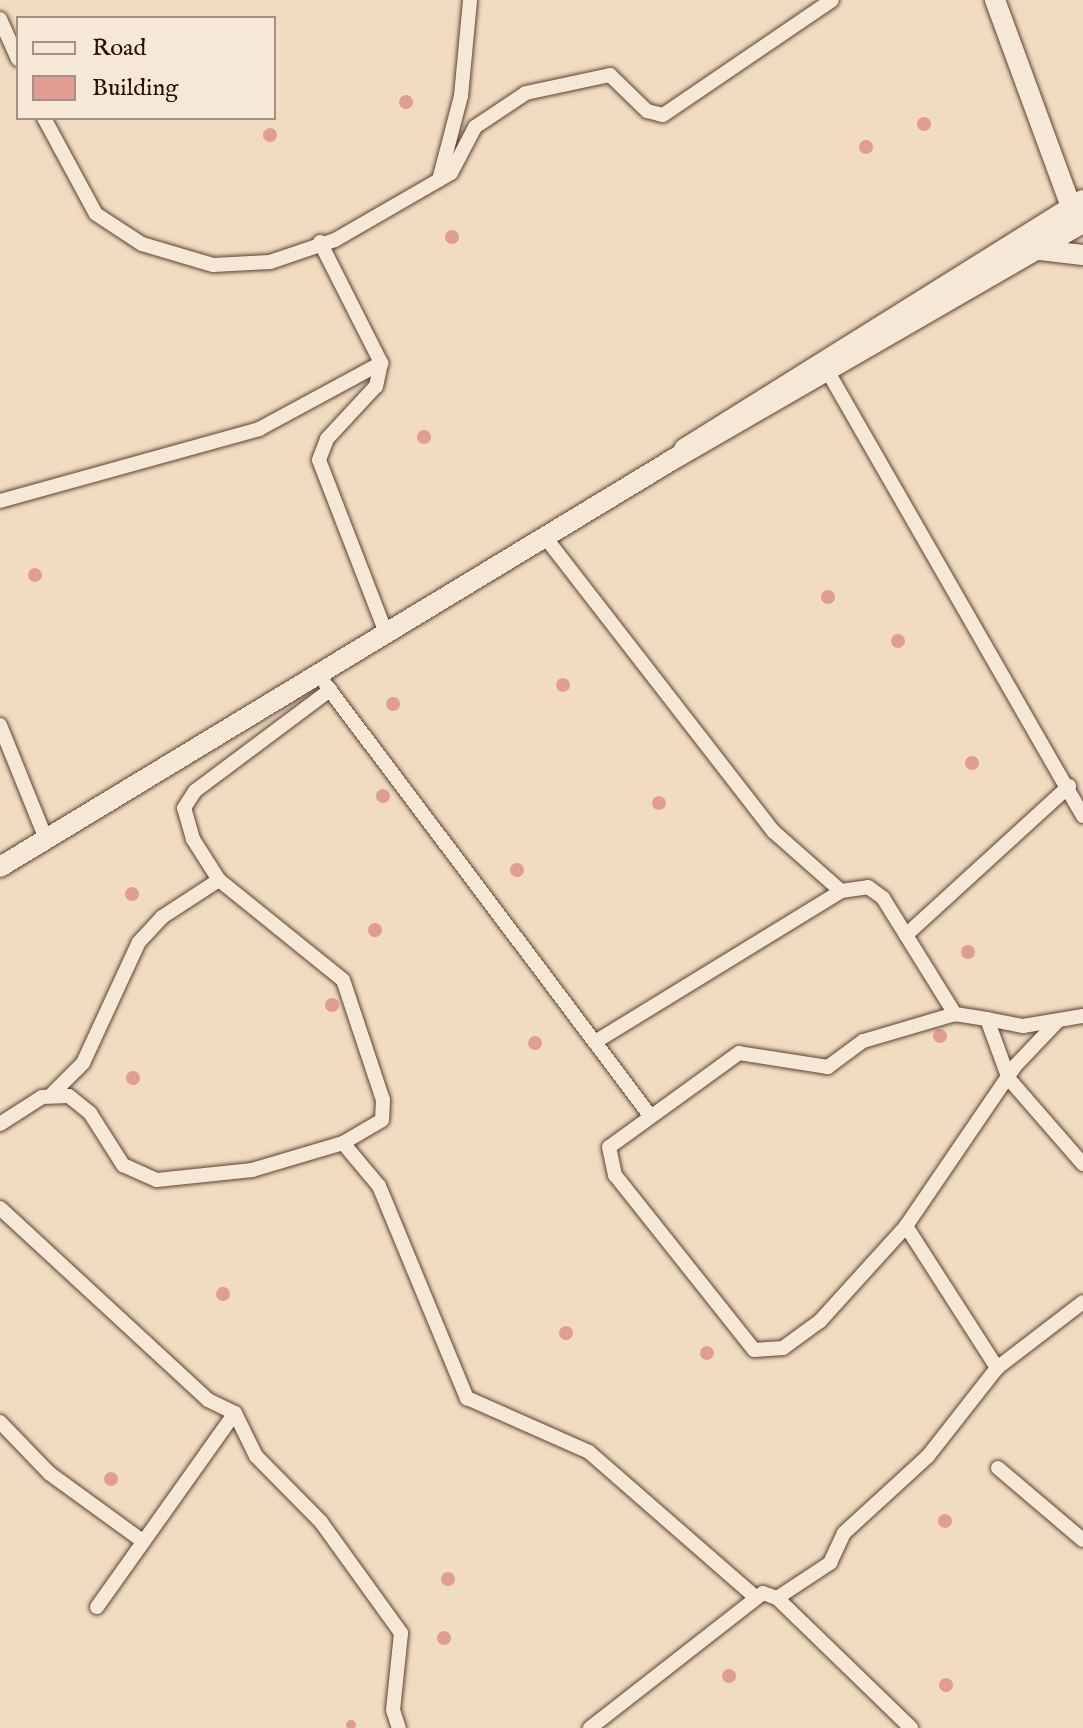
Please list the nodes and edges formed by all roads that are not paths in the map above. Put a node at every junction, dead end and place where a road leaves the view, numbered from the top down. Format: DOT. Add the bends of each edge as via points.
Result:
graph roads {
  1 [pos="470,0"];
  2 [pos="832,0"];
  3 [pos="995,0"];
  4 [pos="0,19"];
  5 [pos="16,55"];
  6 [pos="45,120"];
  7 [pos="439,180"];
  8 [pos="1080,217"];
  9 [pos="320,242"];
  10 [pos="1036,251"];
  11 [pos="1083,255"];
  12 [pos="381,363"];
  13 [pos="825,365"];
  14 [pos="0,501"];
  15 [pos="545,537"];
  16 [pos="386,633"];
  17 [pos="323,683"];
  18 [pos="0,725"];
  19 [pos="1069,786"];
  20 [pos="1083,816"];
  21 [pos="46,839"];
  22 [pos="0,867"];
  23 [pos="219,880"];
  24 [pos="841,891"];
  25 [pos="906,935"];
  26 [pos="955,1014"];
  27 [pos="1083,1016"];
  28 [pos="987,1019"];
  29 [pos="1057,1022"];
  30 [pos="595,1042"];
  31 [pos="1009,1079"];
  32 [pos="51,1095"];
  33 [pos="648,1113"];
  34 [pos="0,1124"];
  35 [pos="343,1143"];
  36 [pos="1083,1164"];
  37 [pos="0,1208"];
  38 [pos="906,1226"];
  39 [pos="1083,1302"];
  40 [pos="997,1368"];
  41 [pos="235,1413"];
  42 [pos="0,1422"];
  43 [pos="998,1468"];
  44 [pos="140,1539"];
  45 [pos="1083,1540"];
  46 [pos="755,1597"];
  47 [pos="777,1598"];
  48 [pos="97,1607"];
  49 [pos="399,1728"];
  50 [pos="590,1728"];
  51 [pos="911,1728"];
  1 -- 7 [label="street" via="461,96"];
  2 -- 7 [label="street" via="663,115 647,111 610,75 544,84 475,127 459,163"];
  3 -- 8 [label="street"];
  4 -- 5 [label="street"];
  6 -- 9 [label="street" via="96,214 142,244 213,265 270,262"];
  7 -- 9 [label="street"];
  8 -- 10 [label="street"];
  8 -- 13 [label="street"];
  9 -- 12 [label="street"];
  10 -- 11 [label="street"];
  10 -- 13 [label="street"];
  12 -- 14 [label="street" via="259,429"];
  12 -- 16 [label="street" via="376,386 327,439 319,460"];
  13 -- 15 [label="street"];
  13 -- 19 [label="street"];
  15 -- 16 [label="street"];
  15 -- 24 [label="street" via="748,800"];
  16 -- 17 [label="street"];
  17 -- 21 [label="street"];
  17 -- 23 [label="street" via="187,798 187,826"];
  17 -- 30 [label="street"];
  18 -- 21 [label="street"];
  19 -- 20 [label="street"];
  19 -- 25 [label="street"];
  21 -- 22 [label="street"];
  23 -- 32 [label="street" via="162,917 139,942 83,1063"];
  23 -- 35 [label="street" via="343,980 385,1114"];
  24 -- 25 [label="street" via="876,890"];
  24 -- 30 [label="street"];
  25 -- 26 [label="street"];
  26 -- 28 [label="street"];
  26 -- 33 [label="street" via="863,1041 828,1067 739,1053"];
  27 -- 29 [label="street"];
  28 -- 29 [label="street"];
  28 -- 31 [label="street"];
  29 -- 31 [label="street"];
  30 -- 33 [label="street"];
  31 -- 36 [label="street"];
  31 -- 38 [label="street"];
  32 -- 34 [label="street"];
  32 -- 35 [label="street" via="80,1103 123,1165 142,1178 252,1170"];
  33 -- 38 [label="street" via="609,1147 609,1164 754,1350 774,1351 799,1338"];
  35 -- 46 [label="street" via="379,1186 467,1398 589,1452"];
  37 -- 41 [label="street" via="208,1400"];
  38 -- 40 [label="street"];
  39 -- 40 [label="street"];
  40 -- 47 [label="street" via="928,1456 844,1533 830,1563"];
  41 -- 44 [label="street"];
  41 -- 49 [label="street" via="256,1456 321,1522 401,1633 393,1710"];
  42 -- 44 [label="street" via="49,1473"];
  43 -- 45 [label="street"];
  44 -- 48 [label="street"];
  46 -- 47 [label="street"];
  46 -- 50 [label="street"];
  47 -- 51 [label="street"];
}
